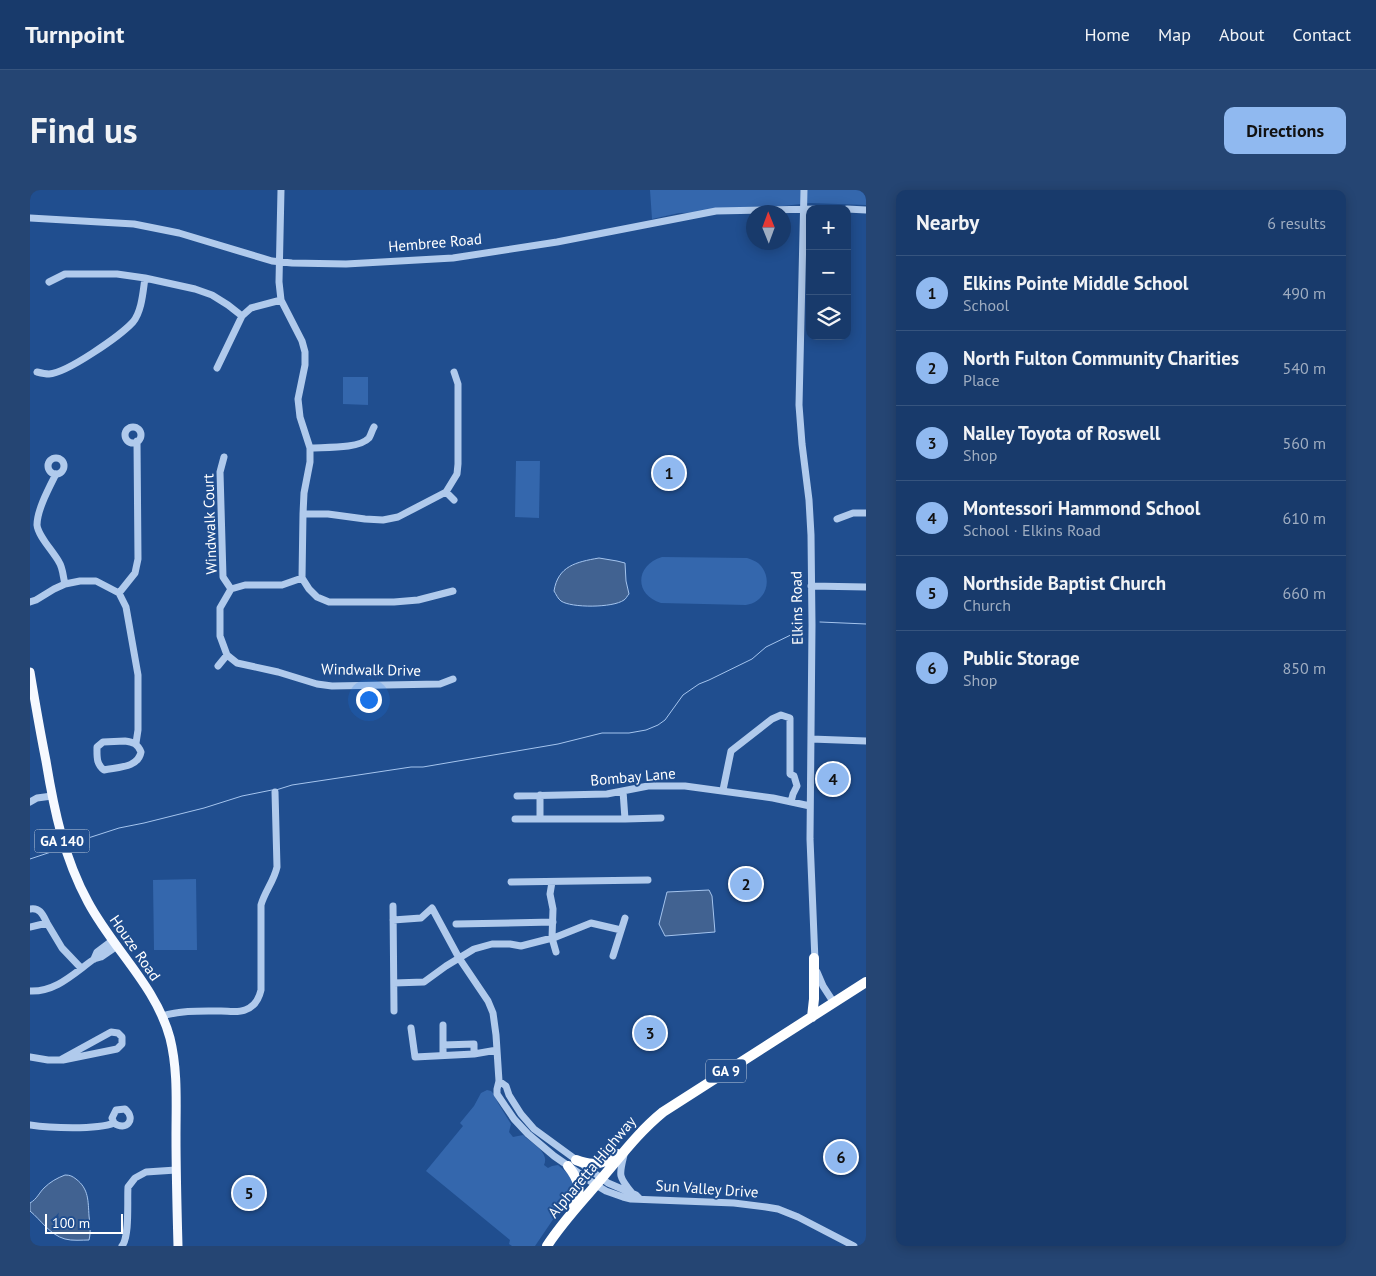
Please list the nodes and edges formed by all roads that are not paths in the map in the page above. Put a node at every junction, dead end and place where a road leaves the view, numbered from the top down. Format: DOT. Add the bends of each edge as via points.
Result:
graph roads {
  1 [pos="281,190"];
  2 [pos="804,190"];
  3 [pos="804,209"];
  4 [pos="851,210"];
  5 [pos="866,210"];
  6 [pos="30,218"];
  7 [pos="56,220"];
  8 [pos="30,222"];
  9 [pos="280,262"];
  10 [pos="146,278"];
  11 [pos="49,282"];
  12 [pos="280,300"];
  13 [pos="242,316"];
  14 [pos="217,368"];
  15 [pos="37,372"];
  16 [pos="454,372"];
  17 [pos="374,427"];
  18 [pos="137,441"];
  19 [pos="310,448"];
  20 [pos="224,457"];
  21 [pos="56,474"];
  22 [pos="446,492"];
  23 [pos="454,500"];
  24 [pos="866,513"];
  25 [pos="303,514"];
  26 [pos="837,519"];
  27 [pos="302,578"];
  28 [pos="65,584"];
  29 [pos="811,586"];
  30 [pos="866,587"];
  31 [pos="231,589"];
  32 [pos="453,591"];
  33 [pos="119,593"];
  34 [pos="30,602"];
  35 [pos="228,654"];
  36 [pos="218,666"];
  37 [pos="30,672"];
  38 [pos="453,679"];
  39 [pos="810,739"];
  40 [pos="866,741"];
  41 [pos="136,744"];
  42 [pos="722,790"];
  43 [pos="622,791"];
  44 [pos="275,792"];
  45 [pos="540,795"];
  46 [pos="52,796"];
  47 [pos="517,796"];
  48 [pos="30,802"];
  49 [pos="791,802"];
  50 [pos="810,806"];
  51 [pos="661,818"];
  52 [pos="515,819"];
  53 [pos="540,819"];
  54 [pos="625,819"];
  55 [pos="648,880"];
  56 [pos="511,882"];
  57 [pos="552,882"];
  58 [pos="393,906"];
  59 [pos="30,909"];
  60 [pos="625,918"];
  61 [pos="393,920"];
  62 [pos="553,922"];
  63 [pos="47,923"];
  64 [pos="456,924"];
  65 [pos="30,927"];
  66 [pos="620,930"];
  67 [pos="552,938"];
  68 [pos="115,943"];
  69 [pos="556,952"];
  70 [pos="613,956"];
  71 [pos="459,958"];
  72 [pos="814,958"];
  73 [pos="81,968"];
  74 [pos="394,982"];
  75 [pos="866,982"];
  76 [pos="30,991"];
  77 [pos="834,1003"];
  78 [pos="394,1011"];
  79 [pos="162,1016"];
  80 [pos="812,1017"];
  81 [pos="443,1025"];
  82 [pos="411,1028"];
  83 [pos="443,1045"];
  84 [pos="497,1050"];
  85 [pos="474,1054"];
  86 [pos="444,1055"];
  87 [pos="30,1057"];
  88 [pos="60,1060"];
  89 [pos="114,1123"];
  90 [pos="30,1125"];
  91 [pos="625,1150"];
  92 [pos="572,1163"];
  93 [pos="176,1170"];
  94 [pos="599,1182"];
  95 [pos="632,1193"];
  96 [pos="639,1198"];
  97 [pos="567,1220"];
  98 [pos="122,1246"];
  99 [pos="178,1246"];
  100 [pos="547,1246"];
  101 [pos="854,1246"];
  1 -- 9 [label="street"];
  2 -- 3 [label="street, Elkins Road"];
  3 -- 9 [label="street, Hembree Road" via="716,211 557,242 453,258 346,264"];
  3 -- 29 [label="street, Elkins Road" via="799,405 809,500"];
  4 -- 5 [label="street"];
  6 -- 7 [label="street, Hembree Road"];
  7 -- 8 [label="street, Hembree Road"];
  7 -- 9 [label="street, Hembree Road" via="145,225"];
  9 -- 12 [label="street"];
  10 -- 11 [label="street" via="117,274 65,274"];
  10 -- 13 [label="street" via="212,295"];
  10 -- 15 [label="street" via="139,310 133,321 99,350 50,374"];
  12 -- 13 [label="street" via="251,308"];
  12 -- 19 [label="street" via="305,352 298,399"];
  13 -- 14 [label="street"];
  16 -- 22 [label="street" via="458,384 458,464 457,474"];
  17 -- 19 [label="street" via="363,443"];
  18 -- 33 [label="street" via="138,560 135,573"];
  19 -- 25 [label="street"];
  20 -- 31 [label="street, Windwalk Court" via="220,472 223,576"];
  21 -- 28 [label="street" via="37,524 42,538 61,565"];
  22 -- 23 [label="street"];
  22 -- 25 [label="street" via="398,517 383,520"];
  24 -- 26 [label="street" via="853,513"];
  25 -- 27 [label="street"];
  27 -- 31 [label="street" via="282,585 245,585"];
  27 -- 32 [label="street" via="309,589 329,602 418,600"];
  28 -- 33 [label="street" via="96,581"];
  28 -- 34 [label="street"];
  29 -- 30 [label="street"];
  29 -- 39 [label="street, Elkins Road"];
  31 -- 35 [label="street" via="220,608 220,636"];
  33 -- 41 [label="street" via="126,607 138,675"];
  35 -- 36 [label="street"];
  35 -- 38 [label="street, Windwalk Drive" via="237,663 332,686 440,684"];
  37 -- 46 [label="main road, Houze Road / GA 140"];
  39 -- 40 [label="street"];
  39 -- 50 [label="street, Elkins Road"];
  41 -- 41 [label="street" via="141,752 138,761 132,765 101,768 97,747 103,742"];
  42 -- 43 [label="street, Bombay Lane" via="648,786"];
  42 -- 49 [label="street, Bombay Lane"];
  42 -- 49 [label="street" via="731,751 781,715 790,718 790,774 797,786"];
  43 -- 45 [label="street, Bombay Lane"];
  43 -- 54 [label="street"];
  44 -- 79 [label="street" via="277,867 261,905 261,990 258,999 252,1007 242,1011 185,1011"];
  45 -- 47 [label="street, Bombay Lane"];
  45 -- 53 [label="street"];
  46 -- 48 [label="street"];
  46 -- 68 [label="main road, Houze Road / GA 140" via="60,835 77,881"];
  49 -- 50 [label="street, Bombay Lane"];
  50 -- 72 [label="street, Elkins Road"];
  51 -- 54 [label="street"];
  52 -- 53 [label="street"];
  53 -- 54 [label="street"];
  55 -- 57 [label="street"];
  56 -- 57 [label="street"];
  57 -- 62 [label="street"];
  58 -- 61 [label="street"];
  59 -- 63 [label="street" via="41,911"];
  60 -- 66 [label="street"];
  61 -- 71 [label="street, Sun Valley Drive" via="421,918 432,908"];
  61 -- 74 [label="street"];
  62 -- 64 [label="street"];
  62 -- 67 [label="street"];
  63 -- 65 [label="street"];
  63 -- 73 [label="street" via="62,948"];
  66 -- 67 [label="street" via="591,924"];
  66 -- 70 [label="street"];
  67 -- 69 [label="street"];
  67 -- 71 [label="street" via="521,946 492,944"];
  68 -- 73 [label="street" via="101,957"];
  68 -- 79 [label="main road, Houze Road / GA 140" via="148,989"];
  71 -- 74 [label="street" via="424,982"];
  71 -- 84 [label="street, Sun Valley Drive" via="493,1013"];
  72 -- 77 [label="street, Elkins Road" via="818,977"];
  72 -- 80 [label="highway"];
  73 -- 76 [label="street" via="55,987"];
  74 -- 78 [label="street"];
  75 -- 77 [label="highway, Alpharetta Highway / GA 9"];
  77 -- 80 [label="highway, Alpharetta Highway / GA 9"];
  79 -- 93 [label="main road, Houze Road / GA 140" via="173,1052 176,1077"];
  80 -- 91 [label="highway, Alpharetta Highway / GA 9" via="673,1105 645,1127"];
  81 -- 83 [label="street"];
  82 -- 86 [label="street" via="415,1056"];
  83 -- 85 [label="street" via="474,1044"];
  83 -- 86 [label="street"];
  84 -- 85 [label="street"];
  84 -- 92 [label="street, Sun Valley Drive" via="498,1094 514,1119 528,1134"];
  85 -- 86 [label="street"];
  87 -- 88 [label="street"];
  88 -- 88 [label="street" via="117,1049 122,1044 122,1037 111,1032"];
  89 -- 90 [label="street" via="84,1127"];
  91 -- 92 [label="highway" via="600,1164"];
  91 -- 94 [label="highway, Alpharetta Highway / GA 9"];
  91 -- 95 [label="street" via="620,1174"];
  92 -- 94 [label="street, Sun Valley Drive"];
  92 -- 97 [label="highway" via="579,1188 577,1201"];
  93 -- 98 [label="street" via="146,1172 128,1187 127,1232"];
  93 -- 99 [label="main road, Houze Road / GA 140"];
  94 -- 95 [label="street, Sun Valley Drive"];
  94 -- 96 [label="street, Sun Valley Drive" via="606,1191 631,1199"];
  94 -- 97 [label="highway, Alpharetta Highway / GA 9"];
  95 -- 96 [label="street, Sun Valley Drive"];
  96 -- 101 [label="street, Sun Valley Drive" via="734,1203 778,1209"];
  97 -- 100 [label="highway, Alpharetta Highway / GA 9"];
}
